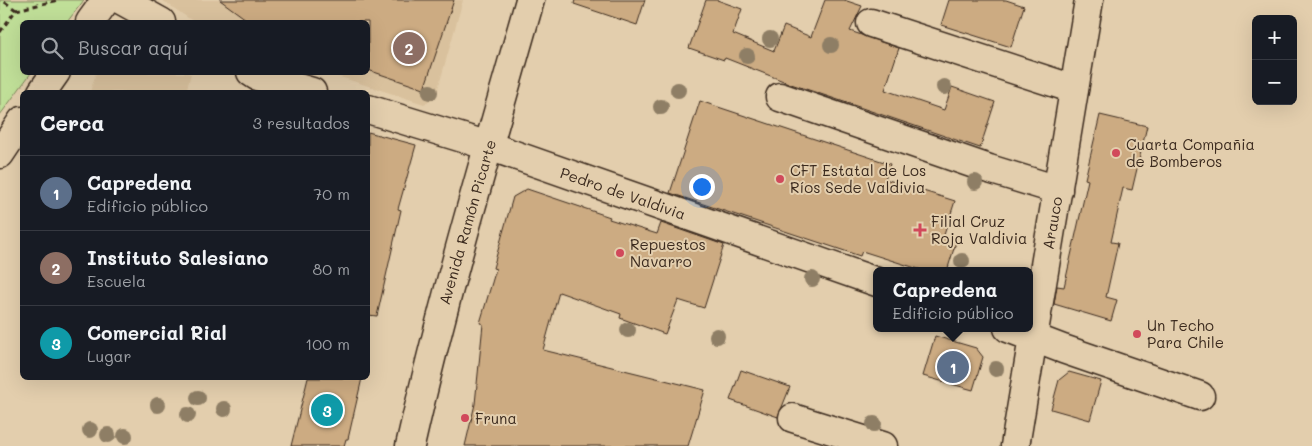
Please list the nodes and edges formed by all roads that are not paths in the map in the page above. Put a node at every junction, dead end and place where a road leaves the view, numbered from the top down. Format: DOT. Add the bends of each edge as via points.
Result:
graph roads {
  1 [pos="106,0"];
  2 [pos="121,0"];
  3 [pos="530,0"];
  4 [pos="1089,0"];
  5 [pos="91,20"];
  6 [pos="157,20"];
  7 [pos="871,23"];
  8 [pos="54,75"];
  9 [pos="256,75"];
  10 [pos="1074,89"];
  11 [pos="43,90"];
  12 [pos="305,90"];
  13 [pos="780,96"];
  14 [pos="370,110"];
  15 [pos="20,124"];
  16 [pos="489,146"];
  17 [pos="0,154"];
  18 [pos="1058,190"];
  19 [pos="873,281"];
  20 [pos="1033,287"];
  21 [pos="1021,333"];
  22 [pos="1200,396"];
  23 [pos="793,418"];
  24 [pos="410,446"];
  25 [pos="883,446"];
  26 [pos="1015,446"];
  1 -- 5 [label="street"];
  2 -- 6 [label="street"];
  3 -- 16 [label="street, Avenida Ramón Picarte"];
  4 -- 10 [label="street, Arauco"];
  7 -- 10 [label="street"];
  8 -- 11 [label="street"];
  9 -- 12 [label="street"];
  10 -- 18 [label="street, Arauco"];
  13 -- 18 [label="street"];
  14 -- 16 [label="street, Pedro de Valdivia"];
  15 -- 17 [label="street"];
  16 -- 19 [label="street, Pedro de Valdivia"];
  16 -- 24 [label="street, Avenida Ramón Picarte" via="459,249"];
  18 -- 20 [label="street, Arauco"];
  21 -- 22 [label="street"];
  21 -- 26 [label="street, Arauco"];
  23 -- 25 [label="street"];
}
